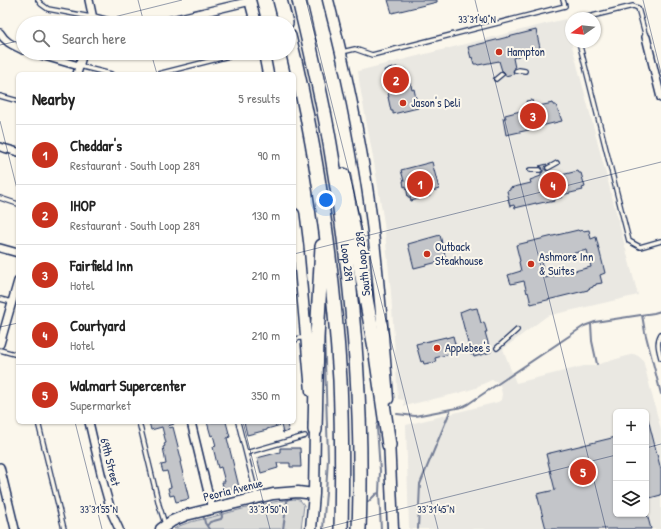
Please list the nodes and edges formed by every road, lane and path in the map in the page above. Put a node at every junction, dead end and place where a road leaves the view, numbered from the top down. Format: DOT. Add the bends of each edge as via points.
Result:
graph roads {
  1 [pos="38,0"];
  2 [pos="89,0"];
  3 [pos="251,0"];
  4 [pos="280,0"];
  5 [pos="299,0"];
  6 [pos="328,0"];
  7 [pos="563,0"];
  8 [pos="601,14"];
  9 [pos="75,16"];
  10 [pos="91,16"];
  11 [pos="187,16"];
  12 [pos="254,16"];
  13 [pos="284,16"];
  14 [pos="0,33"];
  15 [pos="646,37"];
  16 [pos="16,47"];
  17 [pos="581,48"];
  18 [pos="340,52"];
  19 [pos="58,60"];
  20 [pos="81,60"];
  21 [pos="213,60"];
  22 [pos="265,60"];
  23 [pos="294,60"];
  24 [pos="79,66"];
  25 [pos="516,71"];
  26 [pos="525,71"];
  27 [pos="78,72"];
  28 [pos="103,72"];
  29 [pos="166,72"];
  30 [pos="268,72"];
  31 [pos="502,74"];
  32 [pos="496,79"];
  33 [pos="0,96"];
  34 [pos="661,97"];
  35 [pos="16,100"];
  36 [pos="326,120"];
  37 [pos="0,147"];
  38 [pos="16,151"];
  39 [pos="558,163"];
  40 [pos="548,168"];
  41 [pos="530,170"];
  42 [pos="540,170"];
  43 [pos="0,198"];
  44 [pos="16,203"];
  45 [pos="325,220"];
  46 [pos="296,241"];
  47 [pos="661,241"];
  48 [pos="0,248"];
  49 [pos="16,252"];
  50 [pos="16,290"];
  51 [pos="0,299"];
  52 [pos="14,300"];
  53 [pos="517,330"];
  54 [pos="661,334"];
  55 [pos="306,337"];
  56 [pos="296,340"];
  57 [pos="0,344"];
  58 [pos="497,348"];
  59 [pos="0,350"];
  60 [pos="16,355"];
  61 [pos="661,358"];
  62 [pos="38,424"];
  63 [pos="89,424"];
  64 [pos="139,424"];
  65 [pos="191,424"];
  66 [pos="239,424"];
  67 [pos="310,433"];
  68 [pos="389,445"];
  69 [pos="246,453"];
  70 [pos="0,467"];
  71 [pos="314,494"];
  72 [pos="257,498"];
  73 [pos="212,509"];
  74 [pos="163,527"];
  75 [pos="15,529"];
  76 [pos="64,529"];
  77 [pos="119,529"];
  78 [pos="311,529"];
  79 [pos="341,529"];
  80 [pos="359,529"];
  81 [pos="393,529"];
  1 -- 9 [label="lane" via="48,9"];
  2 -- 10 [label="street"];
  3 -- 11 [label="street"];
  3 -- 12 [label="main road"];
  4 -- 13 [label="highway"];
  5 -- 36 [label="highway, Loop 289"];
  6 -- 18 [label="main road, South Loop 289"];
  7 -- 18 [label="lane" via="565,6 372,55 356,49"];
  8 -- 15 [label="lane" via="633,6 638,8"];
  14 -- 16 [label="street" via="4,40"];
  15 -- 34 [label="street"];
  17 -- 47 [label="lane" via="629,241 640,247"];
  18 -- 68 [label="main road, South Loop 289" via="358,138 374,238 389,410"];
  19 -- 24 [label="street"];
  20 -- 24 [label="street"];
  21 -- 29 [label="lane"];
  22 -- 30 [label="main road"];
  23 -- 45 [label="highway, Loop 289" via="308,120"];
  24 -- 27 [label="street"];
  24 -- 28 [label="lane"];
  25 -- 26 [label="lane"];
  31 -- 32 [label="lane"];
  33 -- 35 [label="lane"];
  36 -- 68 [label="highway" via="338,154 352,215"];
  36 -- 80 [label="highway, Loop 289" via="354,325 359,407"];
  37 -- 38 [label="street"];
  39 -- 40 [label="lane"];
  41 -- 42 [label="lane"];
  43 -- 44 [label="lane"];
  45 -- 67 [label="highway"];
  45 -- 79 [label="highway, Loop 289" via="340,382"];
  46 -- 55 [label="main road"];
  48 -- 49 [label="street"];
  50 -- 52 [label="street"];
  51 -- 52 [label="lane"];
  52 -- 57 [label="street"];
  53 -- 58 [label="lane"];
  54 -- 61 [label="lane" via="658,344"];
  55 -- 56 [label="lane"];
  55 -- 67 [label="main road"];
  59 -- 60 [label="lane"];
  62 -- 76 [label="lane"];
  63 -- 77 [label="street, 69th Street" via="112,514"];
  64 -- 74 [label="lane"];
  65 -- 73 [label="street"];
  66 -- 69 [label="lane"];
  67 -- 69 [label="lane"];
  67 -- 71 [label="main road"];
  68 -- 81 [label="main road, South Loop 289"];
  69 -- 72 [label="lane"];
  70 -- 75 [label="street"];
  71 -- 72 [label="main road, Peoria Avenue" via="286,492"];
  71 -- 78 [label="main road"];
  72 -- 73 [label="main road, Peoria Avenue"];
  73 -- 74 [label="main road, Peoria Avenue" via="186,515"];
}
